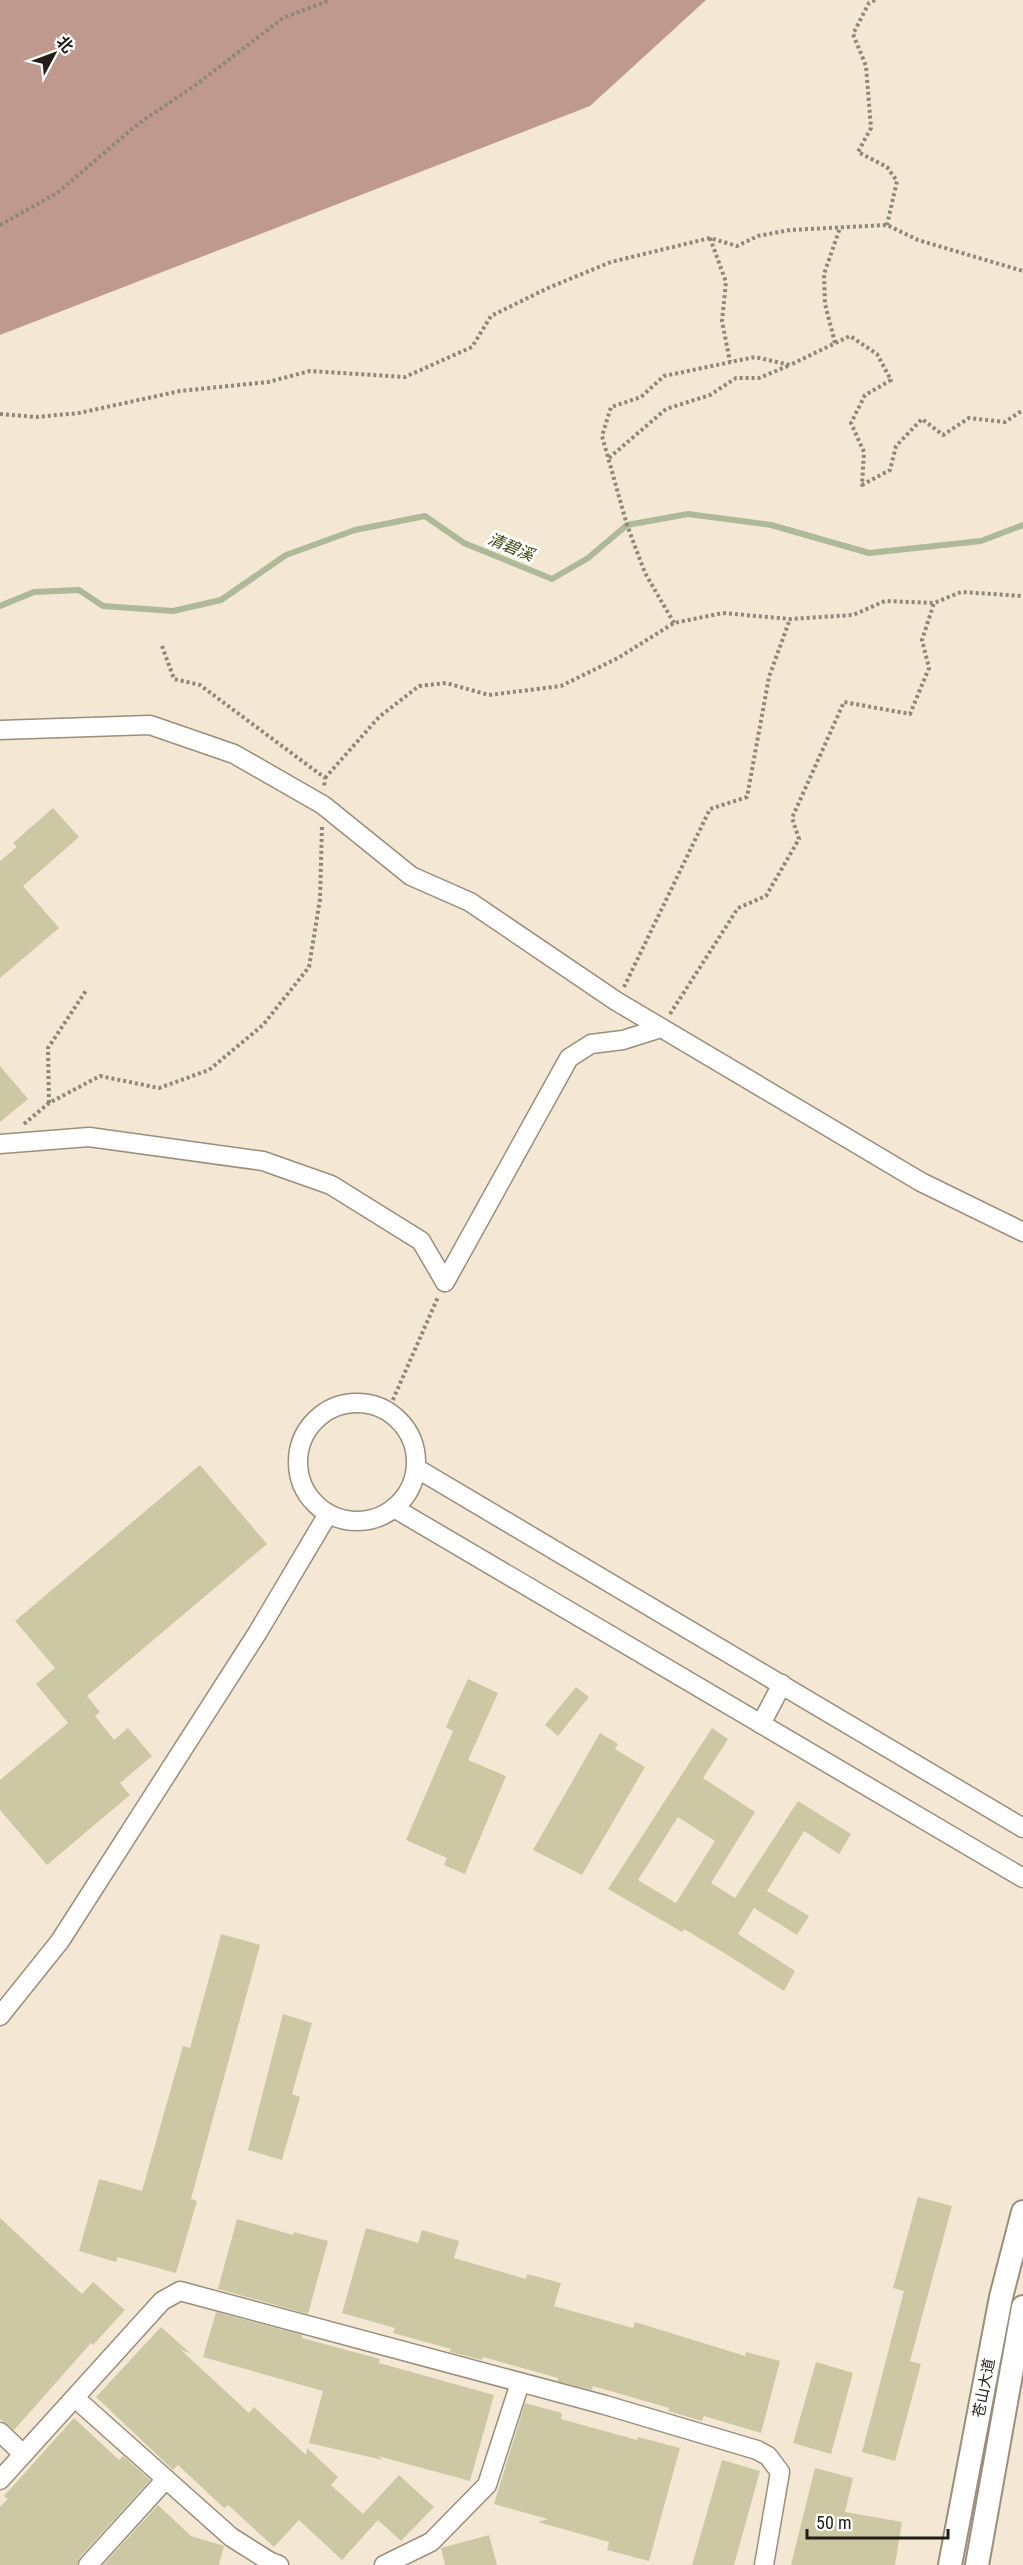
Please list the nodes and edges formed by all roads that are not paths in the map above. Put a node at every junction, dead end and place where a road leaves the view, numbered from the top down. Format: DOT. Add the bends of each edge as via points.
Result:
graph roads {
  1 [pos="0,730"];
  2 [pos="661,1028"];
  3 [pos="1,1143"];
  4 [pos="1023,1232"];
  5 [pos="416,1468"];
  6 [pos="394,1508"];
  7 [pos="328,1514"];
  8 [pos="782,1684"];
  9 [pos="761,1724"];
  10 [pos="1023,1828"];
  11 [pos="1023,1878"];
  12 [pos="0,2016"];
  13 [pos="1023,2212"];
  14 [pos="1023,2308"];
  15 [pos="520,2383"];
  16 [pos="1016,2389"];
  17 [pos="75,2398"];
  18 [pos="0,2432"];
  19 [pos="24,2454"];
  20 [pos="166,2479"];
  21 [pos="0,2480"];
  22 [pos="88,2565"];
  23 [pos="279,2565"];
  24 [pos="384,2565"];
  25 [pos="764,2565"];
  26 [pos="950,2565"];
  27 [pos="977,2565"];
  1 -- 2 [label="street" via="150,725 234,754 323,805 411,876 470,902"];
  2 -- 3 [label="street" via="623,1040 591,1044 569,1058 445,1282 421,1241 331,1185 263,1161 89,1137"];
  2 -- 4 [label="street" via="921,1182"];
  5 -- 6 [label="street" via="409,1490"];
  5 -- 7 [label="street" via="414,1446 404,1426 388,1412 368,1403 346,1403 325,1411 308,1428 298,1451 299,1475 310,1498"];
  5 -- 8 [label="street"];
  6 -- 7 [label="street" via="374,1519 351,1521"];
  6 -- 9 [label="street"];
  7 -- 12 [label="street" via="258,1632 60,1941"];
  8 -- 9 [label="street"];
  8 -- 10 [label="street"];
  9 -- 11 [label="street"];
  13 -- 26 [label="main road, 苍山大道" via="1002,2297"];
  14 -- 16 [label="main road, 苍山大道"];
  15 -- 17 [label="street" via="180,2291 162,2301"];
  15 -- 24 [label="street" via="487,2485 431,2542"];
  15 -- 25 [label="street" via="739,2444 768,2456 780,2472 780,2480"];
  16 -- 27 [label="main road, 苍山大道"];
  17 -- 19 [label="street"];
  17 -- 20 [label="street"];
  18 -- 19 [label="street"];
  19 -- 21 [label="street"];
  20 -- 22 [label="street"];
  20 -- 23 [label="street" via="231,2537"];
}
